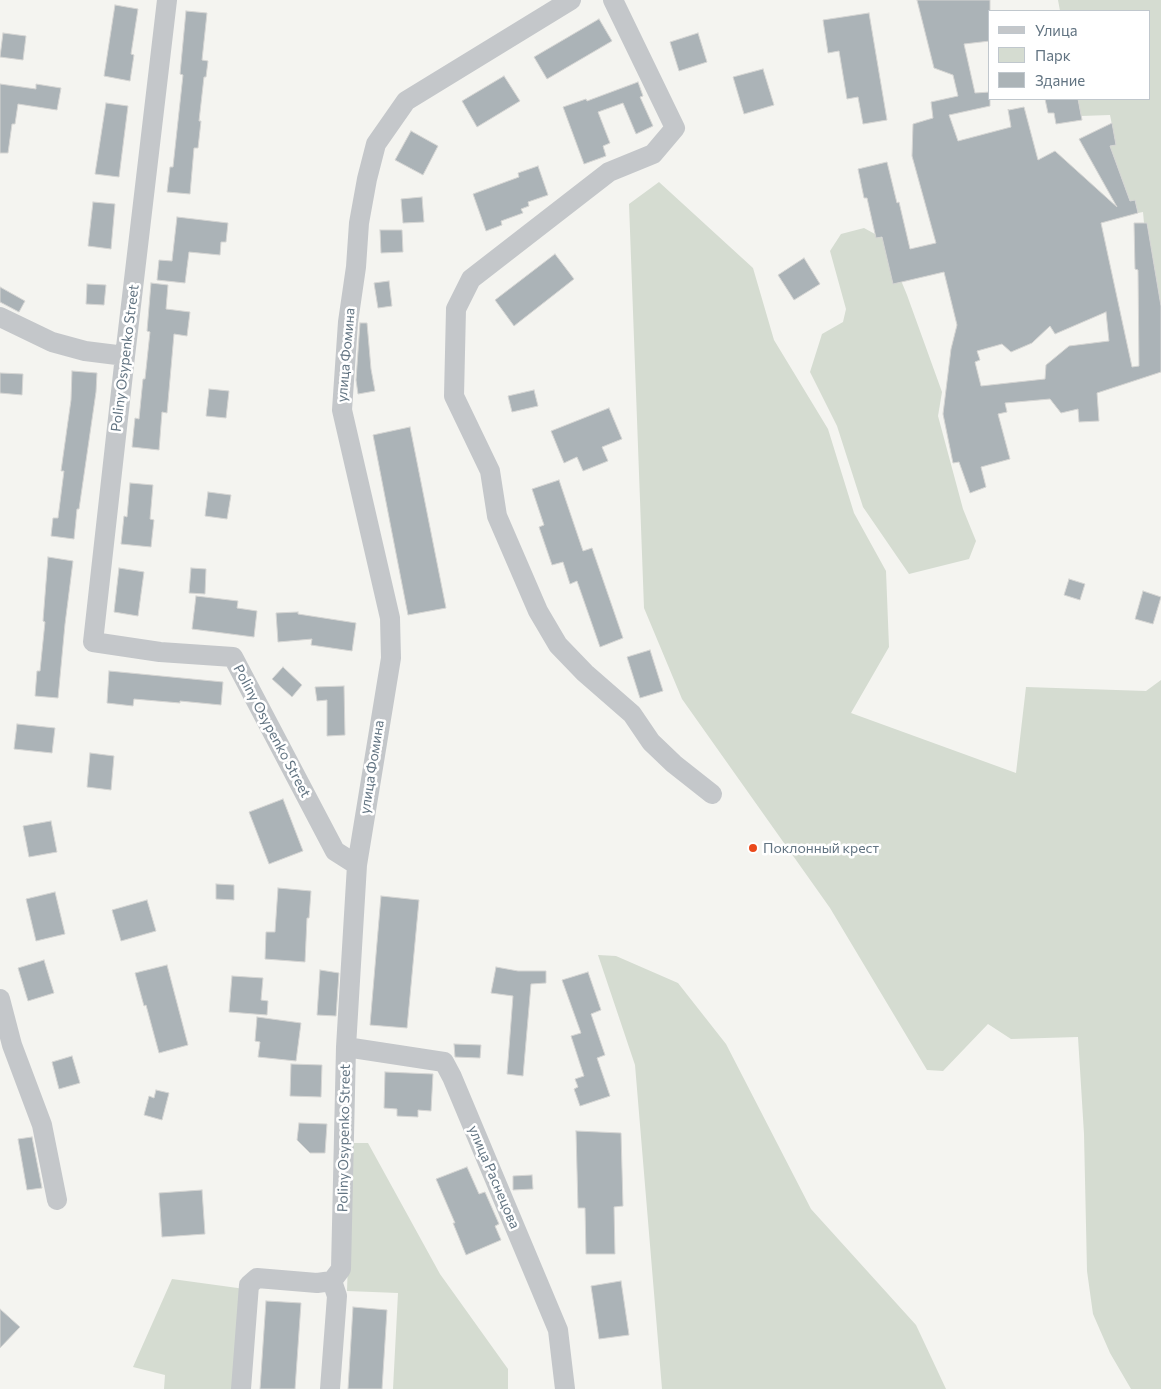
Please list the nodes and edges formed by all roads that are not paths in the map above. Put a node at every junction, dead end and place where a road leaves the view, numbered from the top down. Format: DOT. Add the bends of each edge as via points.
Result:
graph roads {
  1 [pos="167,0"];
  2 [pos="570,0"];
  3 [pos="613,0"];
  4 [pos="0,317"];
  5 [pos="125,356"];
  6 [pos="712,794"];
  7 [pos="357,865"];
  8 [pos="0,999"];
  9 [pos="346,1047"];
  10 [pos="57,1200"];
  11 [pos="332,1281"];
  12 [pos="241,1389"];
  13 [pos="330,1389"];
  14 [pos="565,1389"];
  1 -- 5 [label="street, Poliny Osypenko Street"];
  2 -- 7 [label="street, улица Фомина" via="406,101 376,144 367,179 348,322 342,410 390,618 391,658"];
  3 -- 6 [label="street" via="675,128 653,154 610,172 471,280 456,310 454,396 490,471 497,516 538,611 558,645 632,714 651,742"];
  4 -- 5 [label="street" via="52,342 85,351"];
  5 -- 7 [label="street, Poliny Osypenko Street" via="93,642 160,652 233,657 335,851"];
  7 -- 9 [label="street, Poliny Osypenko Street"];
  8 -- 10 [label="street" via="12,1045 42,1125"];
  9 -- 11 [label="street, Poliny Osypenko Street" via="341,1269"];
  9 -- 14 [label="street, улица Раснецова" via="444,1062 558,1330"];
  11 -- 12 [label="street" via="317,1283 257,1278 248,1284"];
  11 -- 13 [label="street" via="337,1296"];
}
